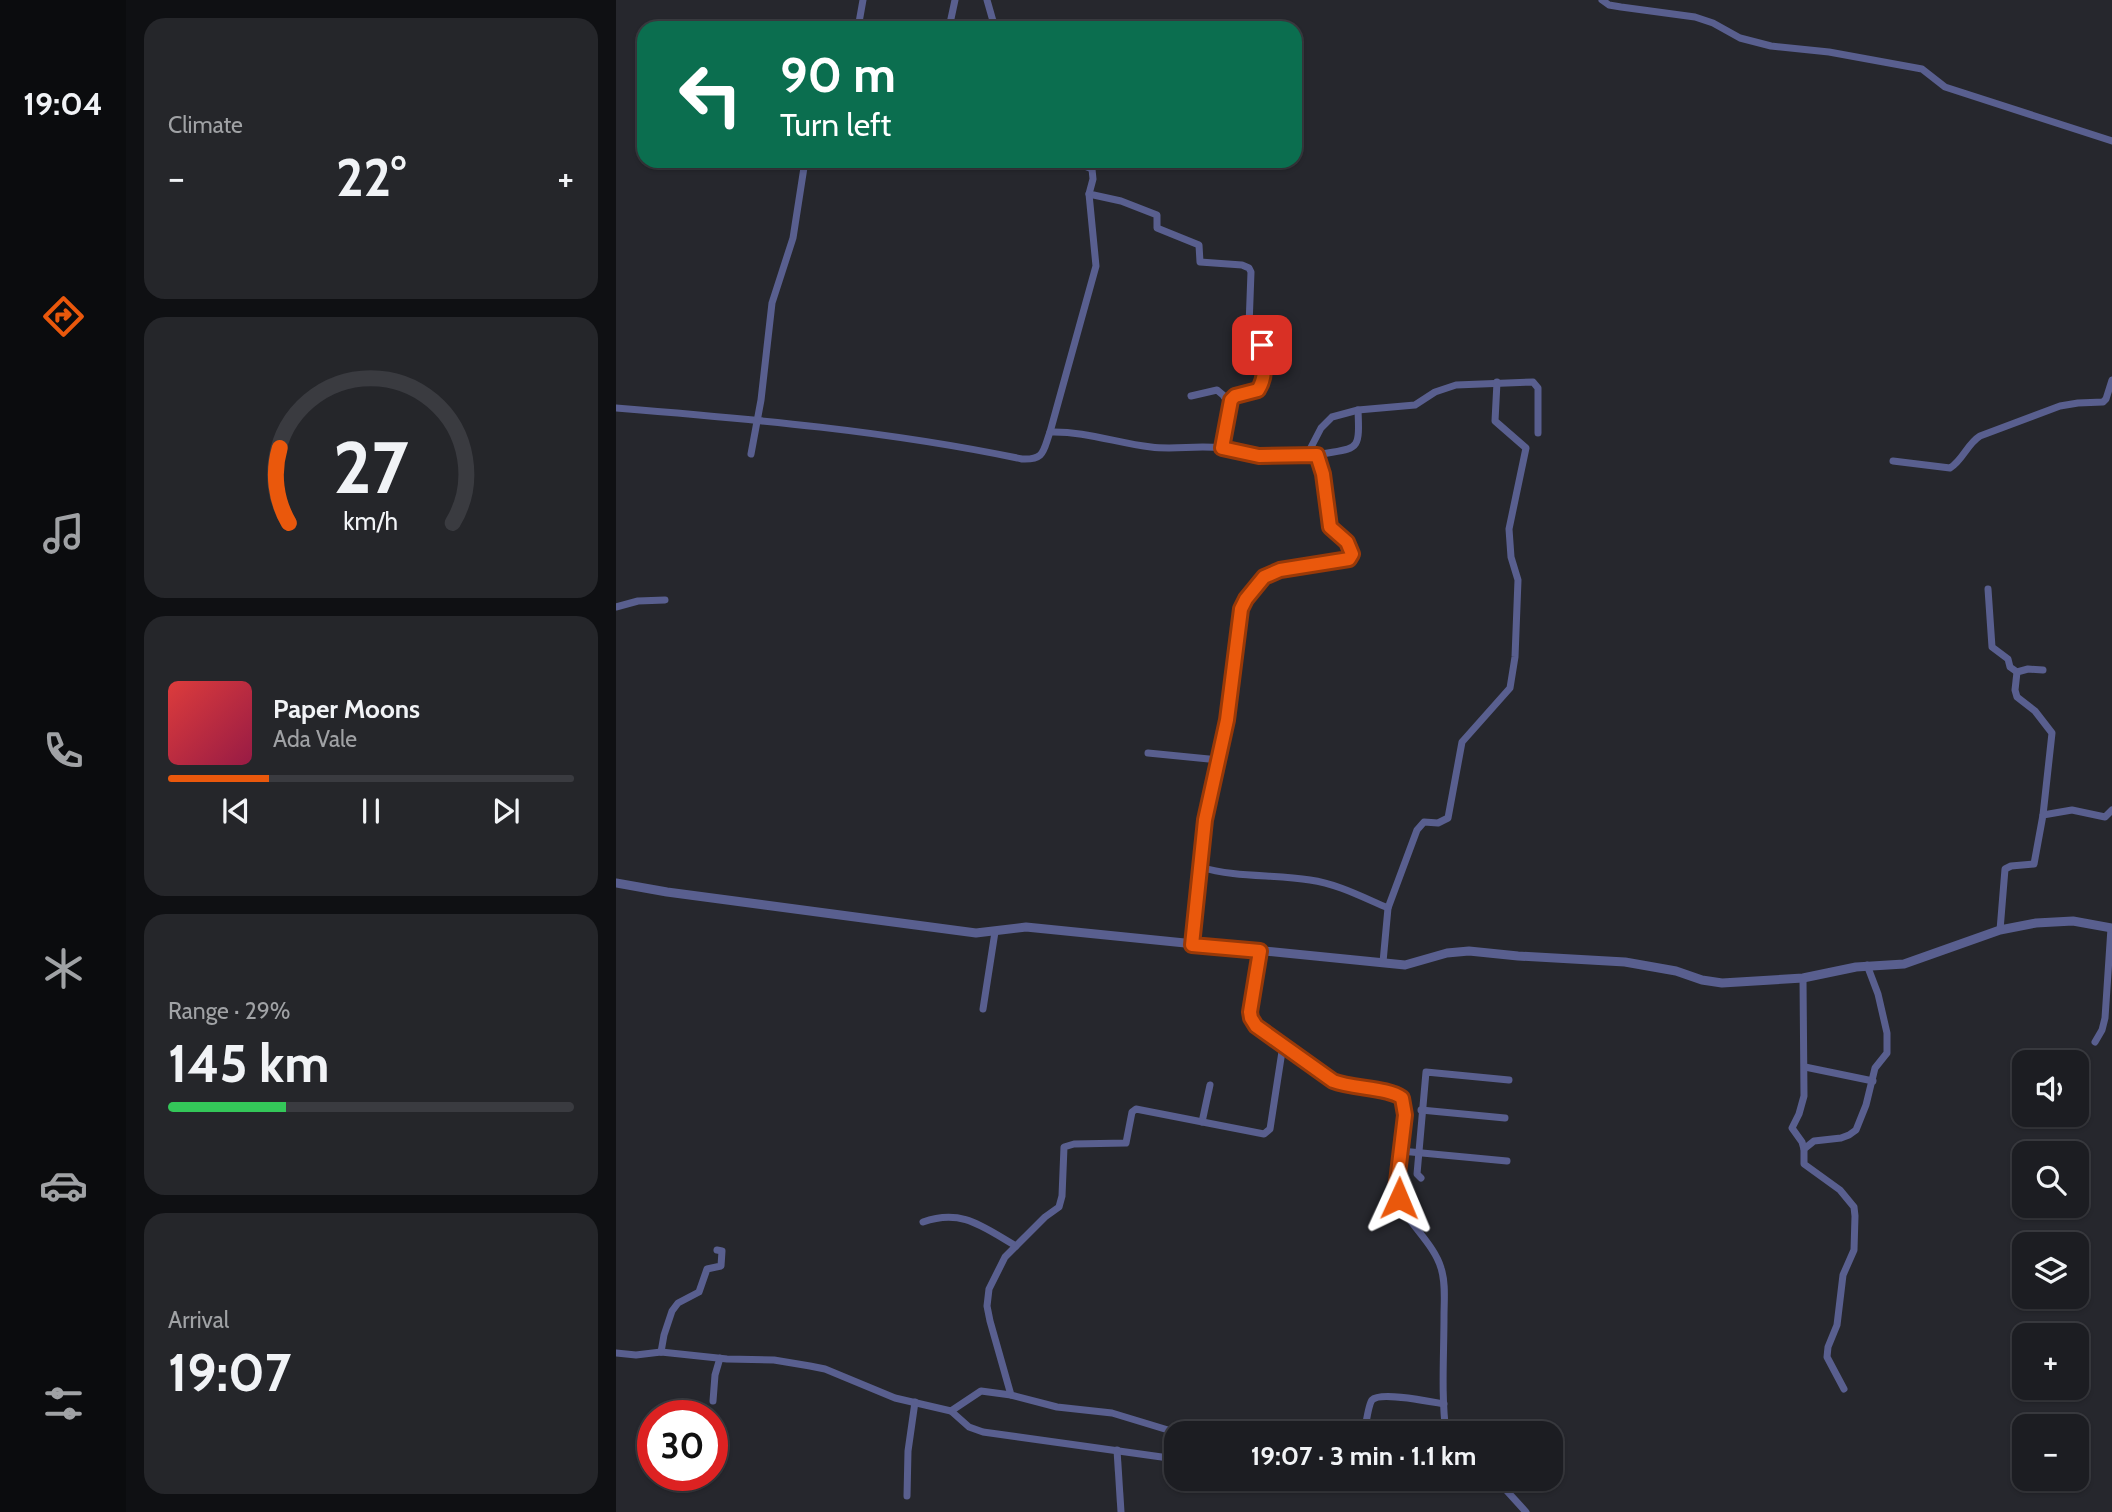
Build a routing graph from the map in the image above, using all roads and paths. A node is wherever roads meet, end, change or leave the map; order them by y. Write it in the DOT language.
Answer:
graph roads {
  1 [pos="863,0"];
  2 [pos="955,0"];
  3 [pos="986,0"];
  4 [pos="1602,0"];
  5 [pos="1620,4"];
  6 [pos="859,21"];
  7 [pos="950,21"];
  8 [pos="993,21"];
  9 [pos="2112,141"];
  10 [pos="804,168"];
  11 [pos="1090,168"];
  12 [pos="1089,194"];
  13 [pos="2112,380"];
  14 [pos="1497,382"];
  15 [pos="1192,396"];
  16 [pos="1229,404"];
  17 [pos="616,408"];
  18 [pos="1358,410"];
  19 [pos="758,421"];
  20 [pos="1050,432"];
  21 [pos="1538,433"];
  22 [pos="1222,448"];
  23 [pos="751,454"];
  24 [pos="1317,455"];
  25 [pos="1307,456"];
  26 [pos="1893,461"];
  27 [pos="1988,589"];
  28 [pos="665,600"];
  29 [pos="616,607"];
  30 [pos="2043,670"];
  31 [pos="2017,672"];
  32 [pos="1148,753"];
  33 [pos="1219,760"];
  34 [pos="2112,810"];
  35 [pos="2043,815"];
  36 [pos="1200,867"];
  37 [pos="616,883"];
  38 [pos="1388,908"];
  39 [pos="2112,928"];
  40 [pos="2000,930"];
  41 [pos="995,933"];
  42 [pos="1192,945"];
  43 [pos="1260,951"];
  44 [pos="1382,962"];
  45 [pos="1867,965"];
  46 [pos="1803,978"];
  47 [pos="984,1009"];
  48 [pos="2095,1042"];
  49 [pos="1283,1045"];
  50 [pos="1805,1066"];
  51 [pos="1509,1080"];
  52 [pos="1873,1081"];
  53 [pos="1210,1085"];
  54 [pos="1422,1110"];
  55 [pos="1505,1118"];
  56 [pos="1202,1122"];
  57 [pos="1804,1149"];
  58 [pos="1401,1151"];
  59 [pos="1417,1153"];
  60 [pos="1507,1161"];
  61 [pos="1420,1178"];
  62 [pos="923,1222"];
  63 [pos="1016,1246"];
  64 [pos="717,1250"];
  65 [pos="661,1352"];
  66 [pos="616,1353"];
  67 [pos="720,1359"];
  68 [pos="1844,1389"];
  69 [pos="1010,1395"];
  70 [pos="712,1400"];
  71 [pos="915,1402"];
  72 [pos="1444,1404"];
  73 [pos="951,1411"];
  74 [pos="1366,1421"];
  75 [pos="1445,1421"];
  76 [pos="1164,1429"];
  77 [pos="1117,1450"];
  78 [pos="1164,1457"];
  79 [pos="1507,1491"];
  80 [pos="907,1496"];
  81 [pos="1121,1512"];
  82 [pos="1526,1512"];
  1 -- 6 [label="street"];
  2 -- 7 [label="street"];
  3 -- 8 [label="street"];
  4 -- 5 [label="street"];
  5 -- 9 [label="street"];
  10 -- 19 [label="street"];
  11 -- 12 [label="street"];
  12 -- 16 [label="street"];
  12 -- 20 [label="street"];
  13 -- 26 [label="street"];
  14 -- 18 [label="street"];
  14 -- 21 [label="street"];
  14 -- 38 [label="street"];
  15 -- 16 [label="street"];
  16 -- 22 [label="street"];
  17 -- 19 [label="street"];
  18 -- 24 [label="street"];
  18 -- 25 [label="street"];
  19 -- 20 [label="street"];
  19 -- 23 [label="street"];
  20 -- 22 [label="street"];
  22 -- 25 [label="street"];
  24 -- 25 [label="street"];
  24 -- 33 [label="street"];
  27 -- 31 [label="street"];
  28 -- 29 [label="street"];
  30 -- 31 [label="street"];
  31 -- 35 [label="street"];
  32 -- 33 [label="street"];
  33 -- 36 [label="street"];
  34 -- 35 [label="street"];
  35 -- 40 [label="street"];
  36 -- 38 [label="street"];
  36 -- 42 [label="street"];
  37 -- 41 [label="street"];
  38 -- 44 [label="street"];
  39 -- 40 [label="street"];
  39 -- 48 [label="street"];
  40 -- 45 [label="street"];
  41 -- 42 [label="street"];
  41 -- 47 [label="street"];
  42 -- 43 [label="street"];
  43 -- 44 [label="street"];
  43 -- 49 [label="street"];
  44 -- 46 [label="street"];
  45 -- 46 [label="street"];
  45 -- 52 [label="street"];
  46 -- 50 [label="street"];
  49 -- 56 [label="street"];
  49 -- 58 [label="street"];
  50 -- 52 [label="street"];
  50 -- 57 [label="street"];
  51 -- 54 [label="street"];
  52 -- 57 [label="street"];
  53 -- 56 [label="street"];
  54 -- 55 [label="street"];
  54 -- 59 [label="street"];
  56 -- 63 [label="street"];
  57 -- 68 [label="street"];
  58 -- 59 [label="street"];
  58 -- 72 [label="street"];
  59 -- 60 [label="street"];
  59 -- 61 [label="street"];
  62 -- 63 [label="street"];
  63 -- 69 [label="street"];
  64 -- 65 [label="street"];
  65 -- 66 [label="street"];
  65 -- 67 [label="street"];
  67 -- 70 [label="street"];
  67 -- 71 [label="street"];
  69 -- 73 [label="street"];
  69 -- 76 [label="street"];
  71 -- 73 [label="street"];
  71 -- 80 [label="street"];
  72 -- 74 [label="street"];
  72 -- 75 [label="street"];
  73 -- 77 [label="street"];
  77 -- 78 [label="street"];
  77 -- 81 [label="street"];
  79 -- 82 [label="street"];
}
